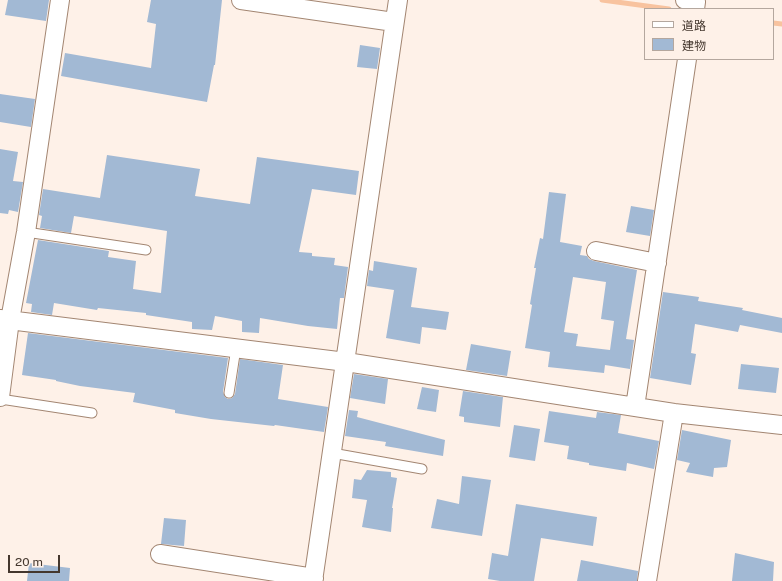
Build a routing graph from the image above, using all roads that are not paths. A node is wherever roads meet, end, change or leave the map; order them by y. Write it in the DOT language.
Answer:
graph roads {
  1 [pos="60,0"];
  2 [pos="241,0"];
  3 [pos="398,0"];
  4 [pos="685,0"];
  5 [pos="695,8"];
  6 [pos="394,22"];
  7 [pos="688,60"];
  8 [pos="26,232"];
  9 [pos="146,250"];
  10 [pos="596,251"];
  11 [pos="657,263"];
  12 [pos="5,319"];
  13 [pos="236,348"];
  14 [pos="346,362"];
  15 [pos="229,393"];
  16 [pos="0,398"];
  17 [pos="635,407"];
  18 [pos="92,413"];
  19 [pos="674,413"];
  20 [pos="782,425"];
  21 [pos="332,453"];
  22 [pos="422,469"];
  23 [pos="160,554"];
  24 [pos="313,579"];
  25 [pos="647,581"];
  1 -- 8 [label="street"];
  2 -- 6 [label="street"];
  3 -- 6 [label="street"];
  4 -- 5 [label="street"];
  6 -- 14 [label="street"];
  7 -- 11 [label="street"];
  8 -- 9 [label="lane"];
  8 -- 12 [label="street"];
  10 -- 11 [label="street"];
  11 -- 17 [label="street"];
  12 -- 13 [label="street"];
  12 -- 16 [label="street"];
  13 -- 14 [label="street"];
  13 -- 15 [label="lane"];
  14 -- 17 [label="street"];
  14 -- 21 [label="street"];
  16 -- 18 [label="lane"];
  17 -- 19 [label="street"];
  19 -- 20 [label="street"];
  19 -- 25 [label="street"];
  21 -- 22 [label="lane"];
  21 -- 24 [label="street"];
  23 -- 24 [label="street"];
}
